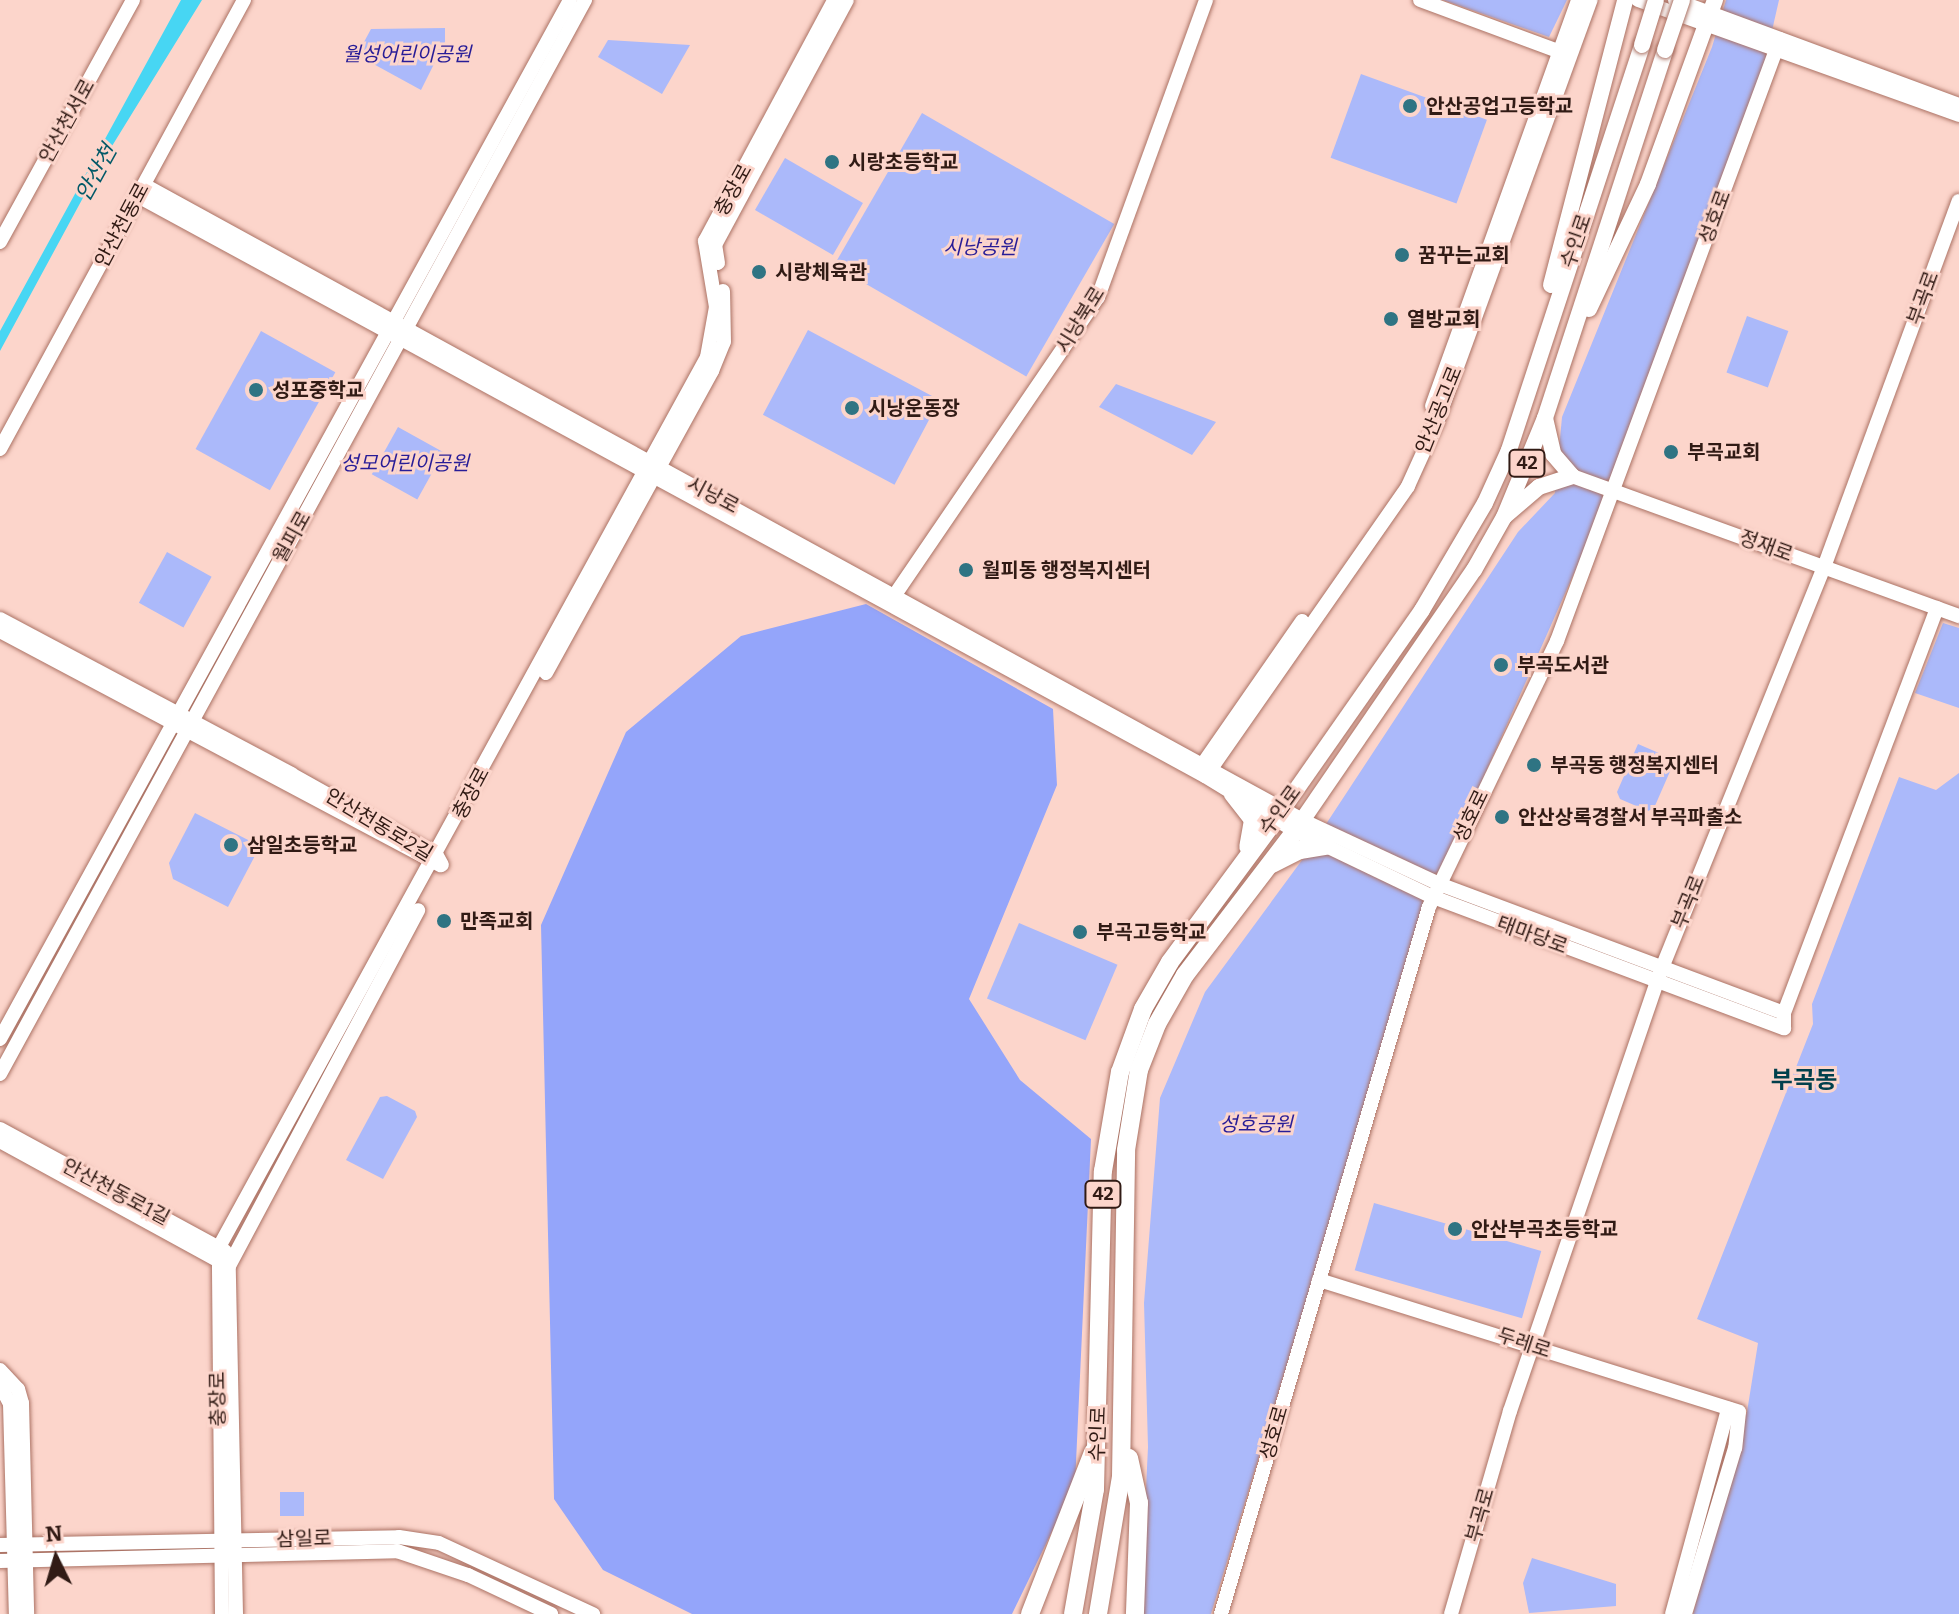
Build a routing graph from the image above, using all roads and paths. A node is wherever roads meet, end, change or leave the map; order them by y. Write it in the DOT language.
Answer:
graph roads {
  1 [pos="133,0"];
  2 [pos="244,0"];
  3 [pos="570,0"];
  4 [pos="585,0"];
  5 [pos="834,0"];
  6 [pos="847,0"];
  7 [pos="1206,0"];
  8 [pos="1420,0"];
  9 [pos="1578,0"];
  10 [pos="1591,0"];
  11 [pos="1625,0"];
  12 [pos="1638,0"];
  13 [pos="1656,0"];
  14 [pos="1675,0"];
  15 [pos="1682,0"];
  16 [pos="1711,13"];
  17 [pos="1778,44"];
  18 [pos="1564,54"];
  19 [pos="1959,105"];
  20 [pos="1959,115"];
  21 [pos="141,191"];
  22 [pos="1959,201"];
  23 [pos="0,242"];
  24 [pos="390,326"];
  25 [pos="404,334"];
  26 [pos="1559,372"];
  27 [pos="1525,394"];
  28 [pos="1545,418"];
  29 [pos="0,449"];
  30 [pos="652,469"];
  31 [pos="1572,476"];
  32 [pos="1615,490"];
  33 [pos="1504,517"];
  34 [pos="1824,567"];
  35 [pos="891,600"];
  36 [pos="1937,608"];
  37 [pos="1959,616"];
  38 [pos="0,619"];
  39 [pos="0,631"];
  40 [pos="183,723"];
  41 [pos="1204,770"];
  42 [pos="1233,794"];
  43 [pos="1278,814"];
  44 [pos="1300,826"];
  45 [pos="1326,846"];
  46 [pos="1243,860"];
  47 [pos="437,862"];
  48 [pos="1263,869"];
  49 [pos="1436,891"];
  50 [pos="1660,974"];
  51 [pos="0,1039"];
  52 [pos="0,1074"];
  53 [pos="0,1129"];
  54 [pos="0,1141"];
  55 [pos="217,1253"];
  56 [pos="231,1260"];
  57 [pos="1319,1280"];
  58 [pos="1532,1345"];
  59 [pos="0,1370"];
  60 [pos="0,1385"];
  61 [pos="1728,1409"];
  62 [pos="1123,1433"];
  63 [pos="1098,1439"];
  64 [pos="13,1545"];
  65 [pos="228,1548"];
  66 [pos="13,1561"];
  67 [pos="16,1614"];
  68 [pos="27,1614"];
  69 [pos="222,1614"];
  70 [pos="236,1614"];
  71 [pos="551,1614"];
  72 [pos="593,1614"];
  73 [pos="1030,1614"];
  74 [pos="1073,1614"];
  75 [pos="1098,1614"];
  76 [pos="1135,1614"];
  77 [pos="1221,1614"];
  78 [pos="1451,1614"];
  79 [pos="1672,1614"];
  80 [pos="1685,1614"];
  1 -- 23 [label="street, 안산천서로"];
  2 -- 21 [label="street, 안산천동로"];
  3 -- 24 [label="street, 월피로"];
  4 -- 25 [label="street, 월피로"];
  5 -- 30 [label="street, 충장로"];
  6 -- 30 [label="street, 충장로"];
  7 -- 35 [label="street, 시낭북로"];
  8 -- 18 [label="street"];
  9 -- 18 [label="street, 안산공고로"];
  10 -- 18 [label="street, 안산공고로"];
  11 -- 27 [label="main road"];
  12 -- 16 [label="street"];
  13 -- 27 [label="main road, 수인로 / 42, bridge"];
  14 -- 16 [label="street"];
  15 -- 26 [label="main road, 수인로 / 42, bridge"];
  16 -- 17 [label="street"];
  16 -- 26 [label="main road"];
  17 -- 19 [label="street"];
  17 -- 20 [label="street"];
  17 -- 32 [label="street, 성호로"];
  18 -- 41 [label="street, 안산공고로"];
  21 -- 24 [label="street, 시낭로"];
  21 -- 29 [label="street, 안산천동로"];
  22 -- 34 [label="street, 부곡로"];
  24 -- 25 [label="street, 시낭로"];
  24 -- 40 [label="street, 월피로"];
  25 -- 30 [label="street, 시낭로"];
  25 -- 40 [label="street, 월피로"];
  26 -- 28 [label="main road, 수인로 / 42"];
  27 -- 43 [label="main road, 수인로 / 42"];
  28 -- 31 [label="main road"];
  28 -- 33 [label="main road, 수인로 / 42"];
  30 -- 35 [label="street, 시낭로"];
  30 -- 47 [label="street, 충장로"];
  31 -- 32 [label="street, 정재로"];
  31 -- 33 [label="main road"];
  32 -- 34 [label="street, 정재로"];
  32 -- 49 [label="street, 성호로"];
  33 -- 44 [label="main road, 수인로 / 42"];
  34 -- 36 [label="street, 정재로"];
  34 -- 50 [label="street, 부곡로"];
  35 -- 41 [label="street, 시낭로"];
  36 -- 37 [label="street, 정재로"];
  36 -- 50 [label="street, 태마당로"];
  38 -- 40 [label="street, 안산천동로2길"];
  39 -- 40 [label="street, 안산천동로2길"];
  40 -- 47 [label="street, 안산천동로2길"];
  40 -- 51 [label="street, 월피로"];
  40 -- 52 [label="street, 월피로"];
  41 -- 42 [label="street, 시낭로"];
  41 -- 43 [label="street, 시낭로"];
  42 -- 43 [label="street, 시낭로"];
  42 -- 46 [label="highway"];
  43 -- 44 [label="street, 태마당로"];
  43 -- 46 [label="highway, 수인로 / 42"];
  44 -- 45 [label="street, 태마당로"];
  44 -- 48 [label="highway, 수인로 / 42"];
  44 -- 49 [label="street, 태마당로"];
  45 -- 48 [label="highway"];
  45 -- 49 [label="street, 태마당로"];
  46 -- 63 [label="highway, 수인로 / 42"];
  47 -- 55 [label="street, 충장로"];
  47 -- 56 [label="street, 충장로"];
  48 -- 62 [label="highway, 수인로 / 42"];
  49 -- 50 [label="street, 태마당로"];
  49 -- 57 [label="street, 성호로"];
  50 -- 58 [label="street, 부곡로"];
  53 -- 55 [label="street, 안산천동로1길"];
  54 -- 55 [label="street, 안산천동로1길"];
  55 -- 56 [label="street, 안산천동로1길"];
  55 -- 65 [label="street, 충장로"];
  56 -- 65 [label="street, 충장로"];
  57 -- 58 [label="street, 두레로"];
  57 -- 77 [label="street, 성호로"];
  58 -- 61 [label="street, 두레로"];
  58 -- 78 [label="street, 부곡로"];
  59 -- 64 [label="street"];
  60 -- 64 [label="street"];
  61 -- 79 [label="street"];
  61 -- 80 [label="street"];
  62 -- 75 [label="highway, 수인로 / 42"];
  62 -- 76 [label="highway"];
  63 -- 73 [label="highway"];
  63 -- 74 [label="highway, 수인로 / 42"];
  64 -- 65 [label="street, 삼일로"];
  64 -- 66 [label="street"];
  65 -- 66 [label="street, 삼일로"];
  65 -- 69 [label="street, 충장로"];
  65 -- 70 [label="street, 충장로"];
  65 -- 71 [label="street, 삼일로"];
  65 -- 72 [label="street, 삼일로"];
  66 -- 67 [label="street"];
  66 -- 68 [label="street"];
}
